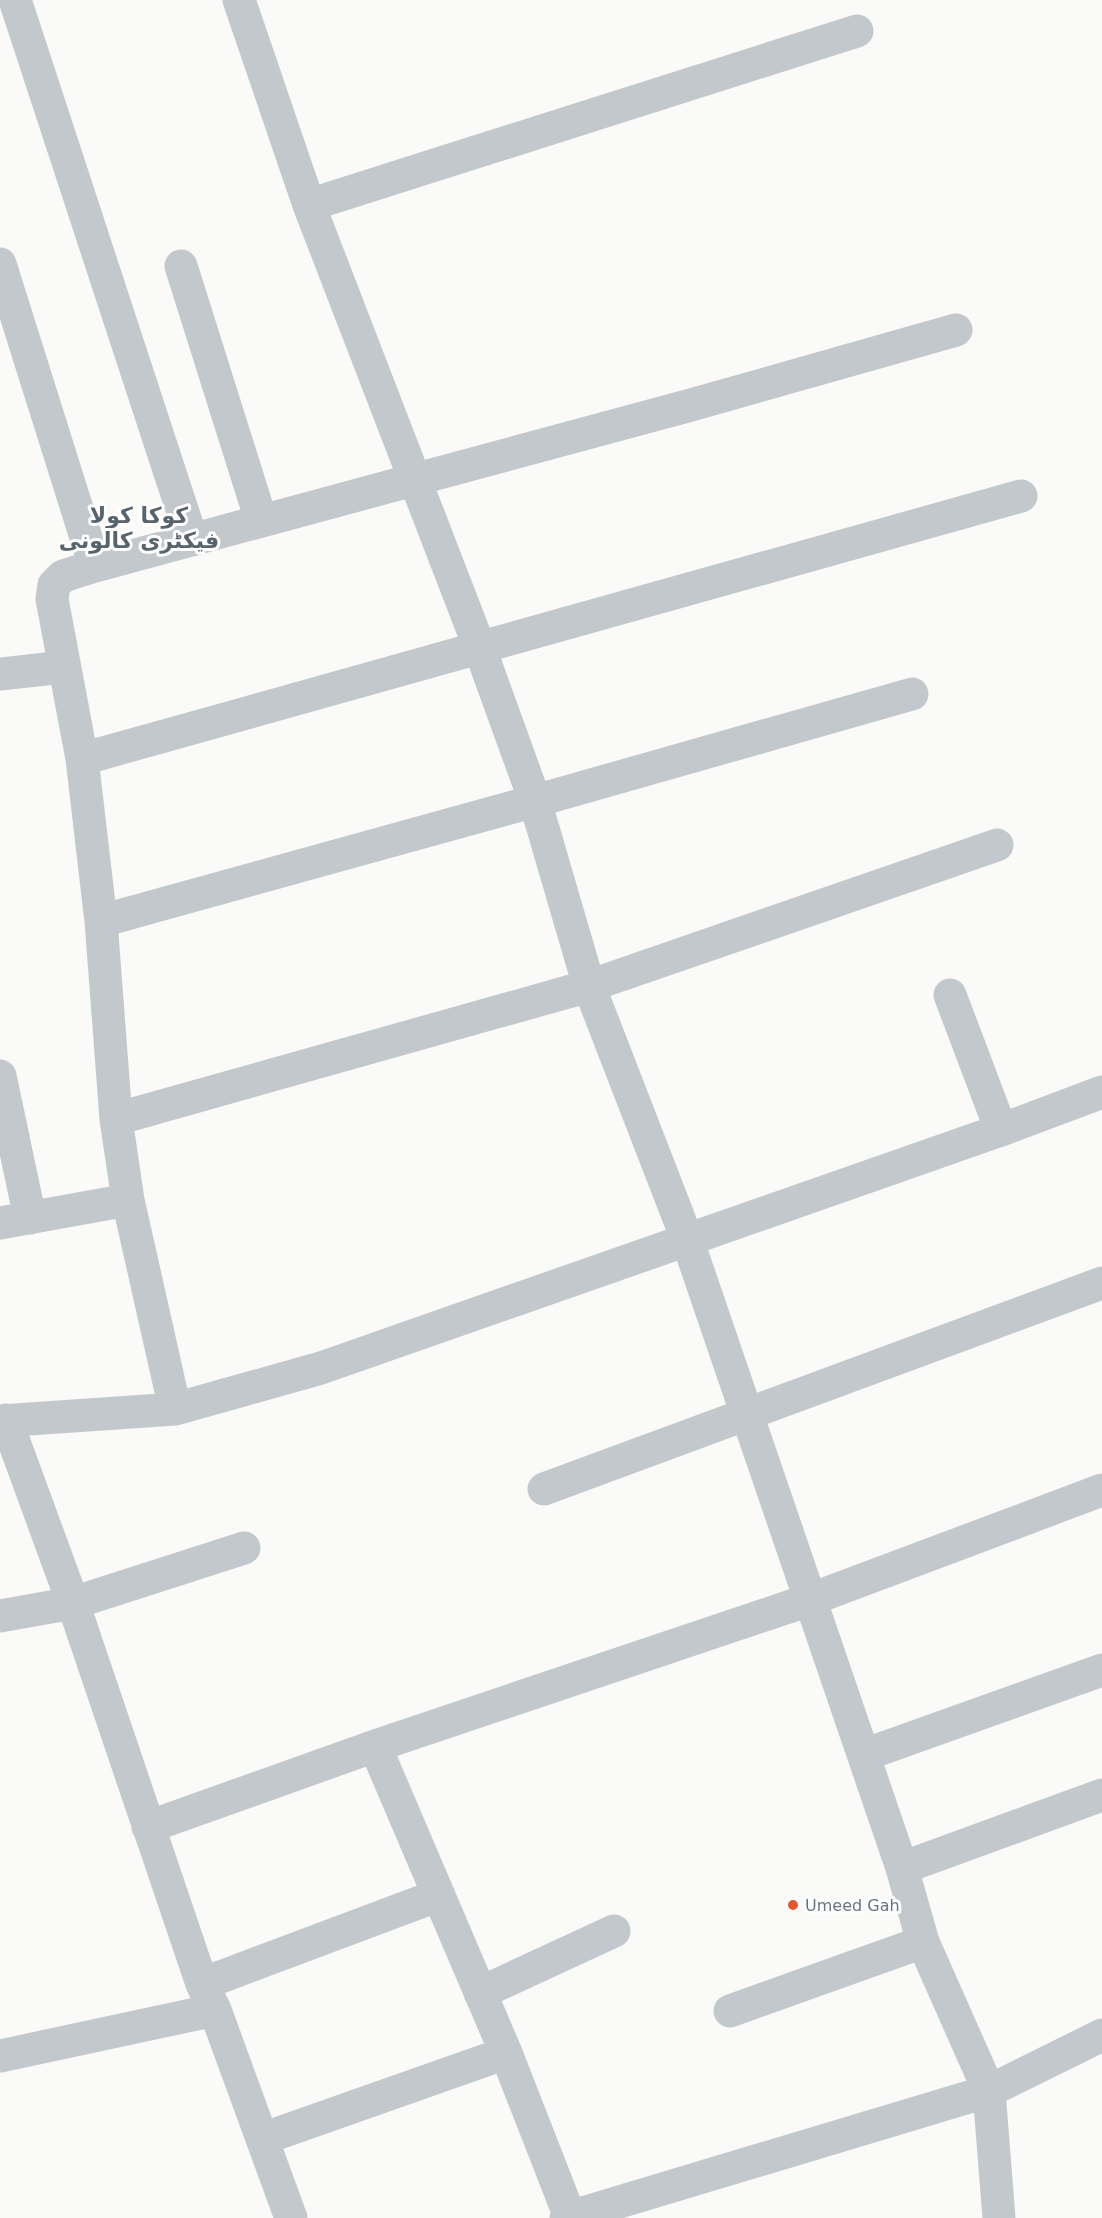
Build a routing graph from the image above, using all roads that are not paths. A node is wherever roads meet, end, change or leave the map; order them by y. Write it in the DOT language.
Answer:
graph roads {
  1 [pos="15,0"];
  2 [pos="238,0"];
  3 [pos="857,31"];
  4 [pos="309,205"];
  5 [pos="0,264"];
  6 [pos="181,266"];
  7 [pos="956,330"];
  8 [pos="415,478"];
  9 [pos="1021,496"];
  10 [pos="261,520"];
  11 [pos="192,540"];
  12 [pos="95,566"];
  13 [pos="479,646"];
  14 [pos="64,667"];
  15 [pos="0,674"];
  16 [pos="912,694"];
  17 [pos="82,759"];
  18 [pos="535,801"];
  19 [pos="997,844"];
  20 [pos="101,921"];
  21 [pos="589,986"];
  22 [pos="950,996"];
  23 [pos="0,1076"];
  24 [pos="1102,1092"];
  25 [pos="116,1119"];
  26 [pos="1001,1130"];
  27 [pos="128,1200"];
  28 [pos="15,1221"];
  29 [pos="687,1239"];
  30 [pos="1102,1283"];
  31 [pos="174,1409"];
  32 [pos="746,1413"];
  33 [pos="3,1420"];
  34 [pos="544,1489"];
  35 [pos="1102,1490"];
  36 [pos="244,1548"];
  37 [pos="809,1600"];
  38 [pos="73,1603"];
  39 [pos="0,1616"];
  40 [pos="1102,1670"];
  41 [pos="375,1746"];
  42 [pos="864,1755"];
  43 [pos="1102,1795"];
  44 [pos="148,1827"];
  45 [pos="902,1868"];
  46 [pos="439,1895"];
  47 [pos="614,1932"];
  48 [pos="923,1942"];
  49 [pos="480,1993"];
  50 [pos="209,1997"];
  51 [pos="730,2011"];
  52 [pos="1102,2035"];
  53 [pos="506,2053"];
  54 [pos="0,2056"];
  55 [pos="989,2091"];
  56 [pos="262,2139"];
  57 [pos="291,2218"];
  58 [pos="568,2218"];
  59 [pos="999,2218"];
  1 -- 11 [label="street"];
  2 -- 4 [label="street"];
  3 -- 4 [label="street"];
  4 -- 8 [label="street"];
  5 -- 12 [label="street"];
  6 -- 10 [label="street"];
  7 -- 8 [label="street"];
  8 -- 10 [label="street"];
  8 -- 13 [label="street"];
  9 -- 13 [label="street"];
  10 -- 11 [label="street"];
  11 -- 12 [label="street"];
  12 -- 14 [label="street"];
  13 -- 17 [label="street"];
  13 -- 18 [label="street"];
  14 -- 15 [label="street"];
  14 -- 17 [label="street"];
  16 -- 18 [label="street"];
  17 -- 20 [label="street"];
  18 -- 20 [label="street"];
  18 -- 21 [label="street"];
  19 -- 21 [label="street"];
  20 -- 25 [label="street"];
  21 -- 25 [label="street"];
  21 -- 29 [label="street"];
  22 -- 26 [label="street"];
  23 -- 28 [label="street"];
  24 -- 26 [label="street"];
  25 -- 27 [label="street"];
  26 -- 29 [label="street"];
  27 -- 28 [label="street"];
  27 -- 31 [label="street"];
  29 -- 31 [label="street"];
  29 -- 32 [label="street"];
  30 -- 32 [label="street"];
  31 -- 33 [label="street"];
  32 -- 34 [label="street"];
  32 -- 37 [label="street"];
  33 -- 38 [label="street"];
  35 -- 37 [label="street"];
  36 -- 38 [label="street"];
  37 -- 41 [label="street"];
  37 -- 42 [label="street"];
  38 -- 39 [label="street"];
  38 -- 44 [label="street"];
  40 -- 42 [label="street"];
  41 -- 44 [label="street"];
  41 -- 46 [label="street"];
  42 -- 45 [label="street"];
  43 -- 45 [label="street"];
  44 -- 50 [label="street"];
  45 -- 48 [label="street"];
  46 -- 49 [label="street"];
  46 -- 50 [label="street"];
  47 -- 49 [label="street"];
  48 -- 51 [label="street"];
  48 -- 55 [label="street"];
  49 -- 53 [label="street"];
  50 -- 54 [label="street"];
  50 -- 56 [label="street"];
  52 -- 55 [label="street"];
  53 -- 56 [label="street"];
  53 -- 58 [label="street"];
  55 -- 58 [label="street"];
  55 -- 59 [label="street"];
  56 -- 57 [label="street"];
}
